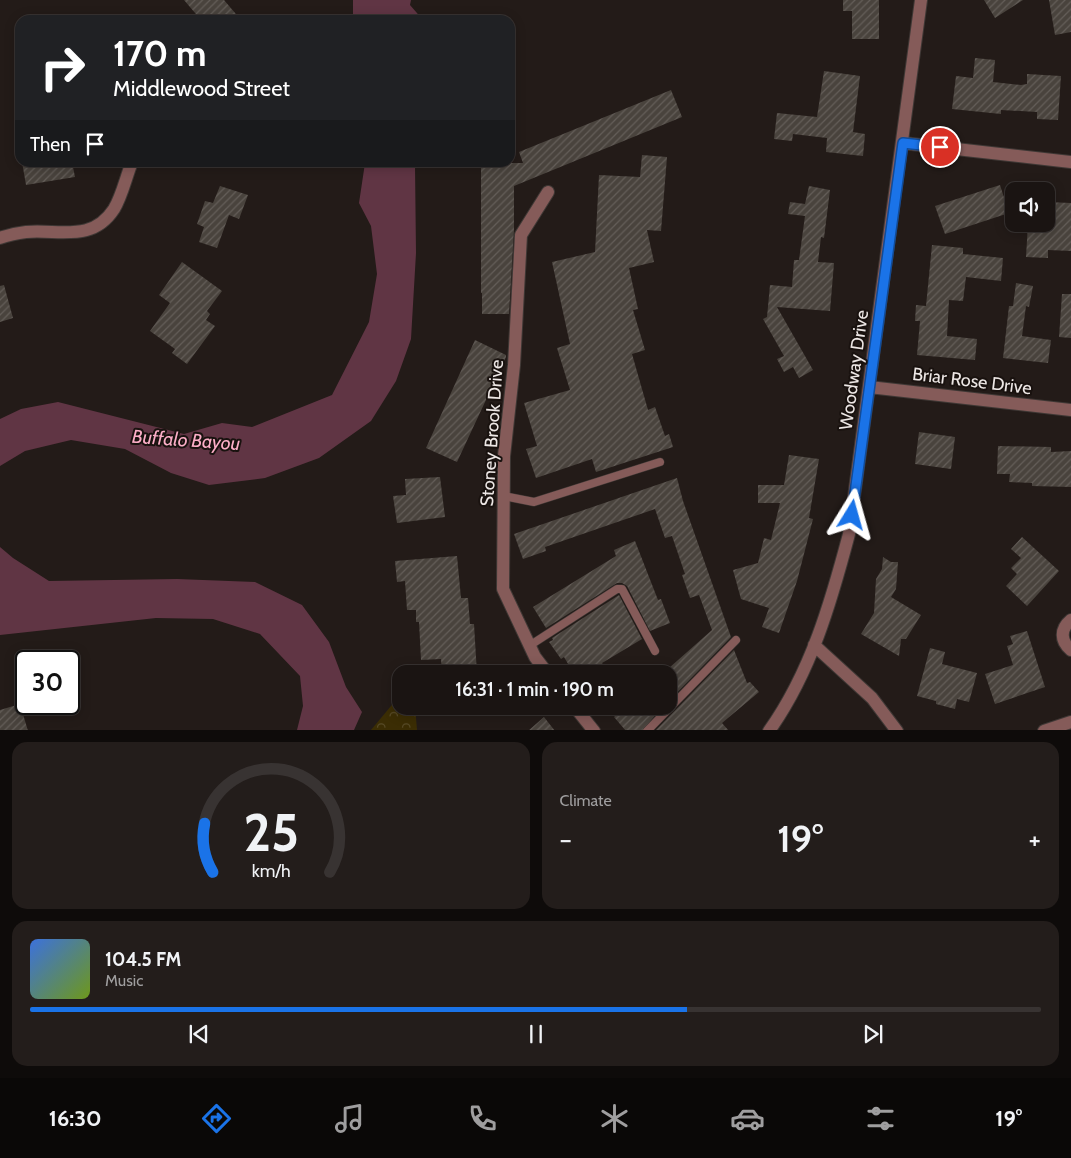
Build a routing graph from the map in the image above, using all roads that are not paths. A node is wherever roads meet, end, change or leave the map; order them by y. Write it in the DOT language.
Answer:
graph roads {
  1 [pos="922,2"];
  2 [pos="903,143"];
  3 [pos="1071,162"];
  4 [pos="130,167"];
  5 [pos="548,192"];
  6 [pos="0,238"];
  7 [pos="869,387"];
  8 [pos="1071,410"];
  9 [pos="660,462"];
  10 [pos="504,496"];
  11 [pos="1071,620"];
  12 [pos="736,640"];
  13 [pos="814,644"];
  14 [pos="529,646"];
  15 [pos="1071,650"];
  16 [pos="656,652"];
  17 [pos="541,665"];
  18 [pos="582,715"];
  19 [pos="1071,722"];
  20 [pos="594,730"];
  21 [pos="647,730"];
  22 [pos="769,730"];
  23 [pos="898,730"];
  24 [pos="1044,730"];
  1 -- 2 [label="street, Woodway Drive"];
  2 -- 3 [label="street"];
  2 -- 7 [label="street, Woodway Drive"];
  4 -- 6 [label="street"];
  5 -- 10 [label="street, Stoney Brook Drive"];
  7 -- 8 [label="street, Briar Rose Drive"];
  7 -- 13 [label="street, Woodway Drive"];
  9 -- 10 [label="lane"];
  10 -- 14 [label="street, Stoney Brook Drive"];
  11 -- 15 [label="street"];
  12 -- 21 [label="lane"];
  13 -- 22 [label="street, Woodway Drive"];
  13 -- 23 [label="street"];
  14 -- 16 [label="lane"];
  14 -- 17 [label="street, Stoney Brook Drive"];
  18 -- 20 [label="street"];
  19 -- 24 [label="street"];
}
